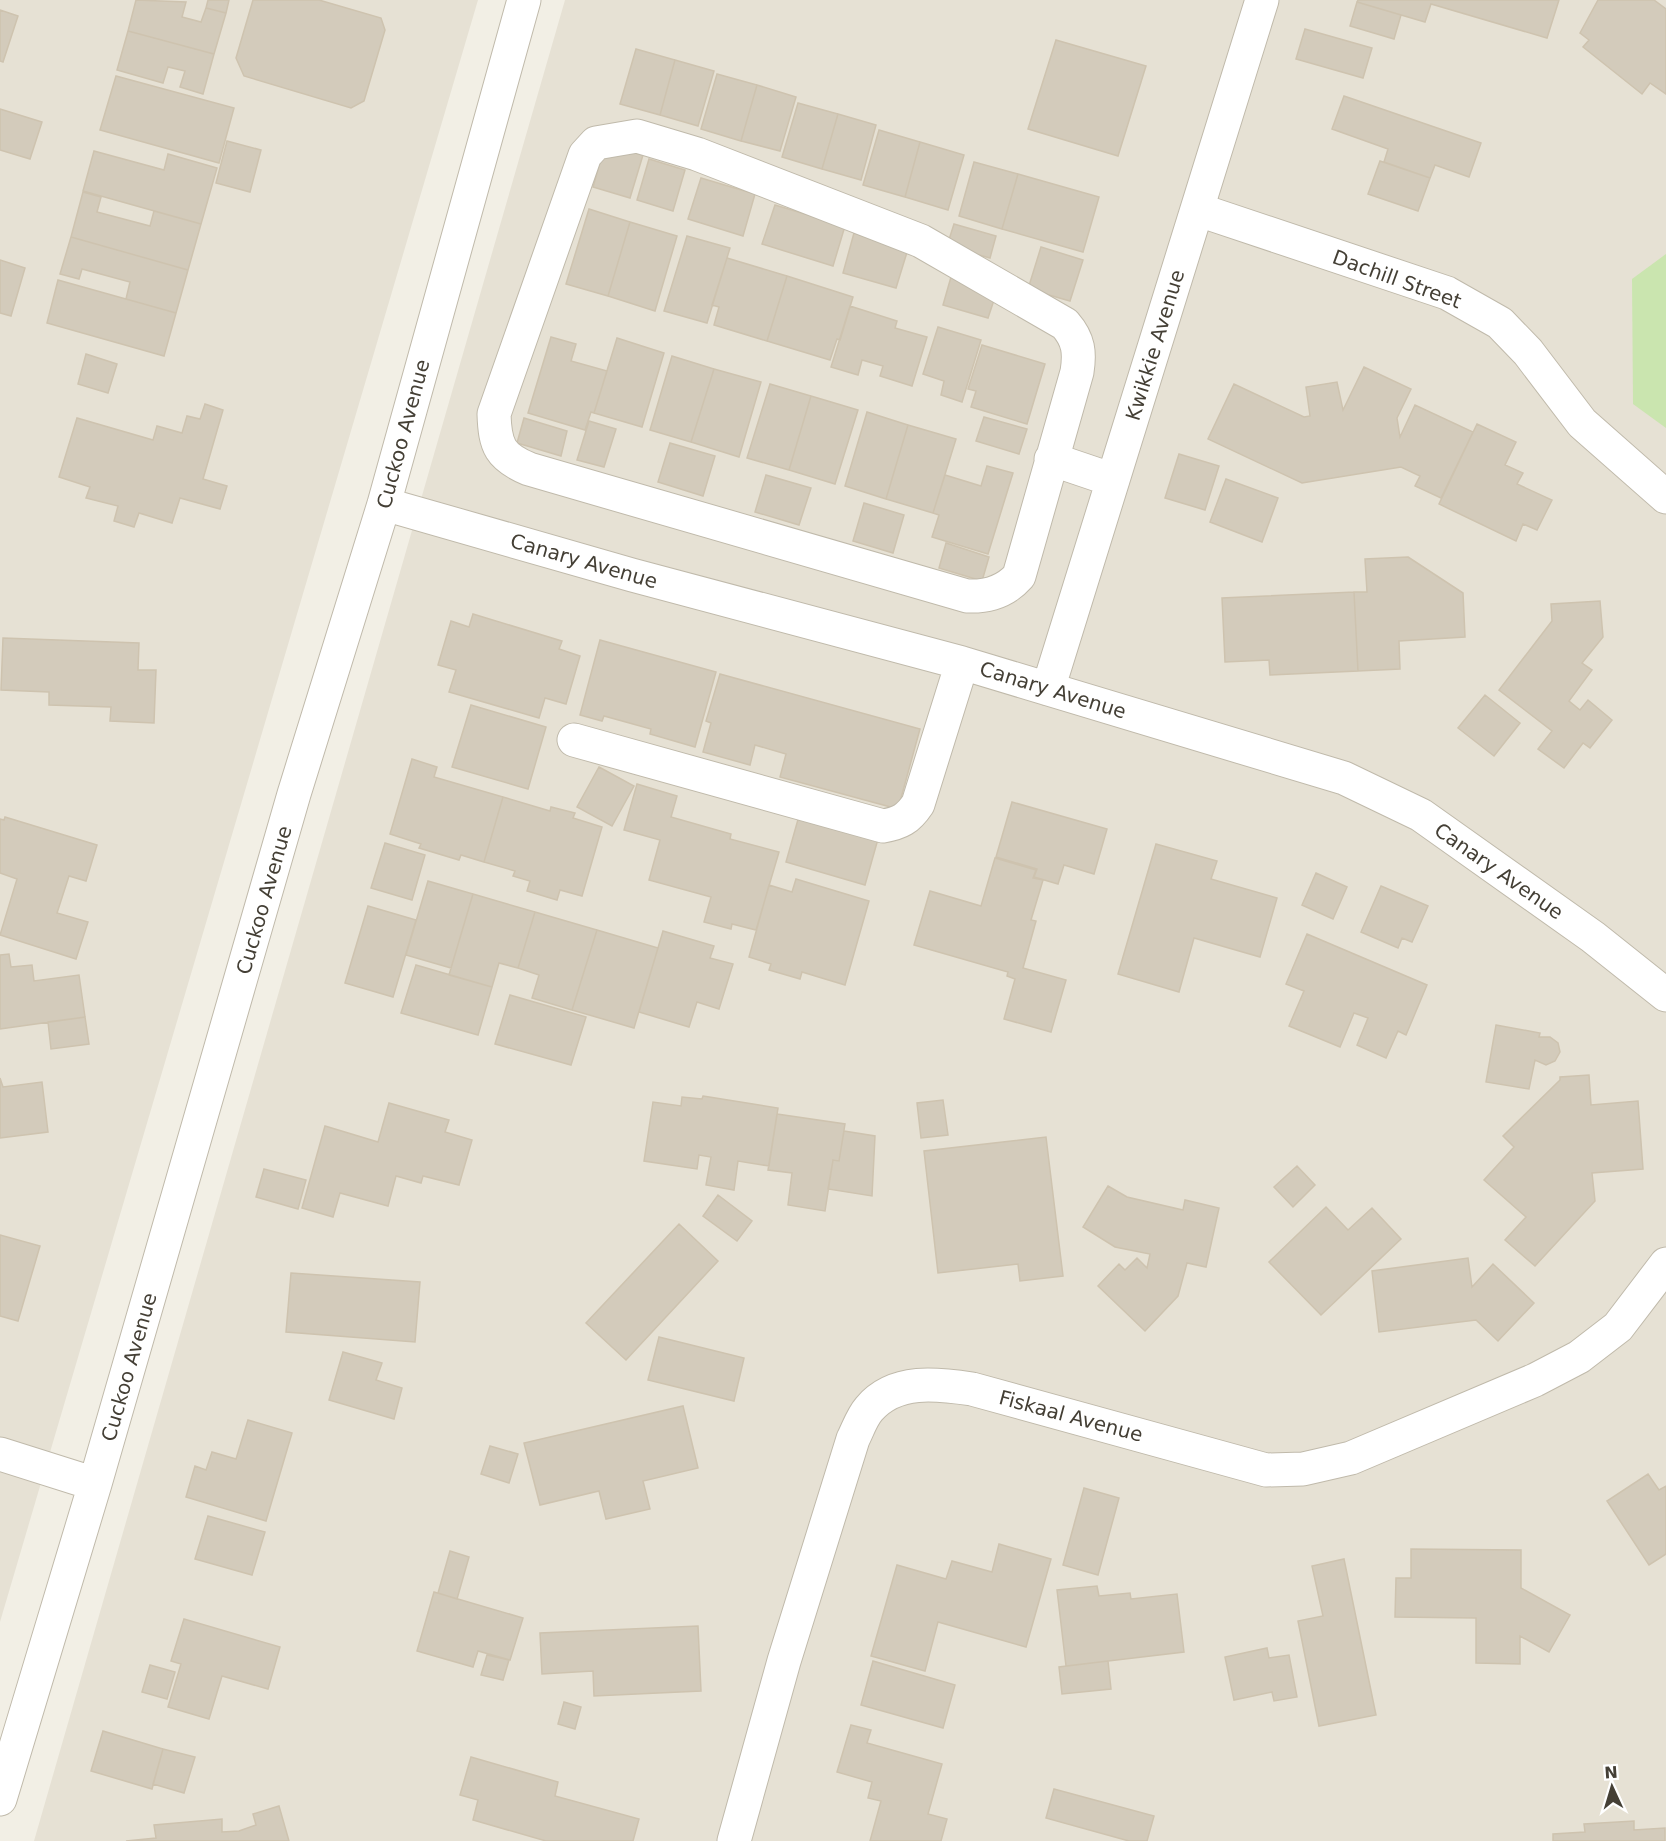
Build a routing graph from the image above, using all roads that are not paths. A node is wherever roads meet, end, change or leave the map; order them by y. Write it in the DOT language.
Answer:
graph roads {
  1 [pos="524,0"];
  2 [pos="1262,0"];
  3 [pos="1198,210"];
  4 [pos="1051,459"];
  5 [pos="1113,480"];
  6 [pos="1666,497"];
  7 [pos="384,504"];
  8 [pos="962,663"];
  9 [pos="1048,689"];
  10 [pos="574,740"];
  11 [pos="1666,995"];
  12 [pos="1666,1264"];
  13 [pos="0,1454"];
  14 [pos="95,1484"];
  15 [pos="0,1799"];
  16 [pos="734,1841"];
  1 -- 7 [label="street, Cuckoo Avenue"];
  2 -- 3 [label="street, Kwikkie Avenue"];
  3 -- 5 [label="street, Kwikkie Avenue"];
  3 -- 6 [label="street, Dachill Street"];
  4 -- 4 [label="street"];
  4 -- 5 [label="street"];
  5 -- 9 [label="street, Kwikkie Avenue"];
  7 -- 8 [label="street, Canary Avenue"];
  7 -- 14 [label="street, Cuckoo Avenue"];
  8 -- 9 [label="street, Canary Avenue"];
  8 -- 10 [label="street"];
  9 -- 11 [label="street, Canary Avenue"];
  12 -- 16 [label="street, Fiskaal Avenue"];
  13 -- 14 [label="street"];
  14 -- 15 [label="street, Cuckoo Avenue"];
}
